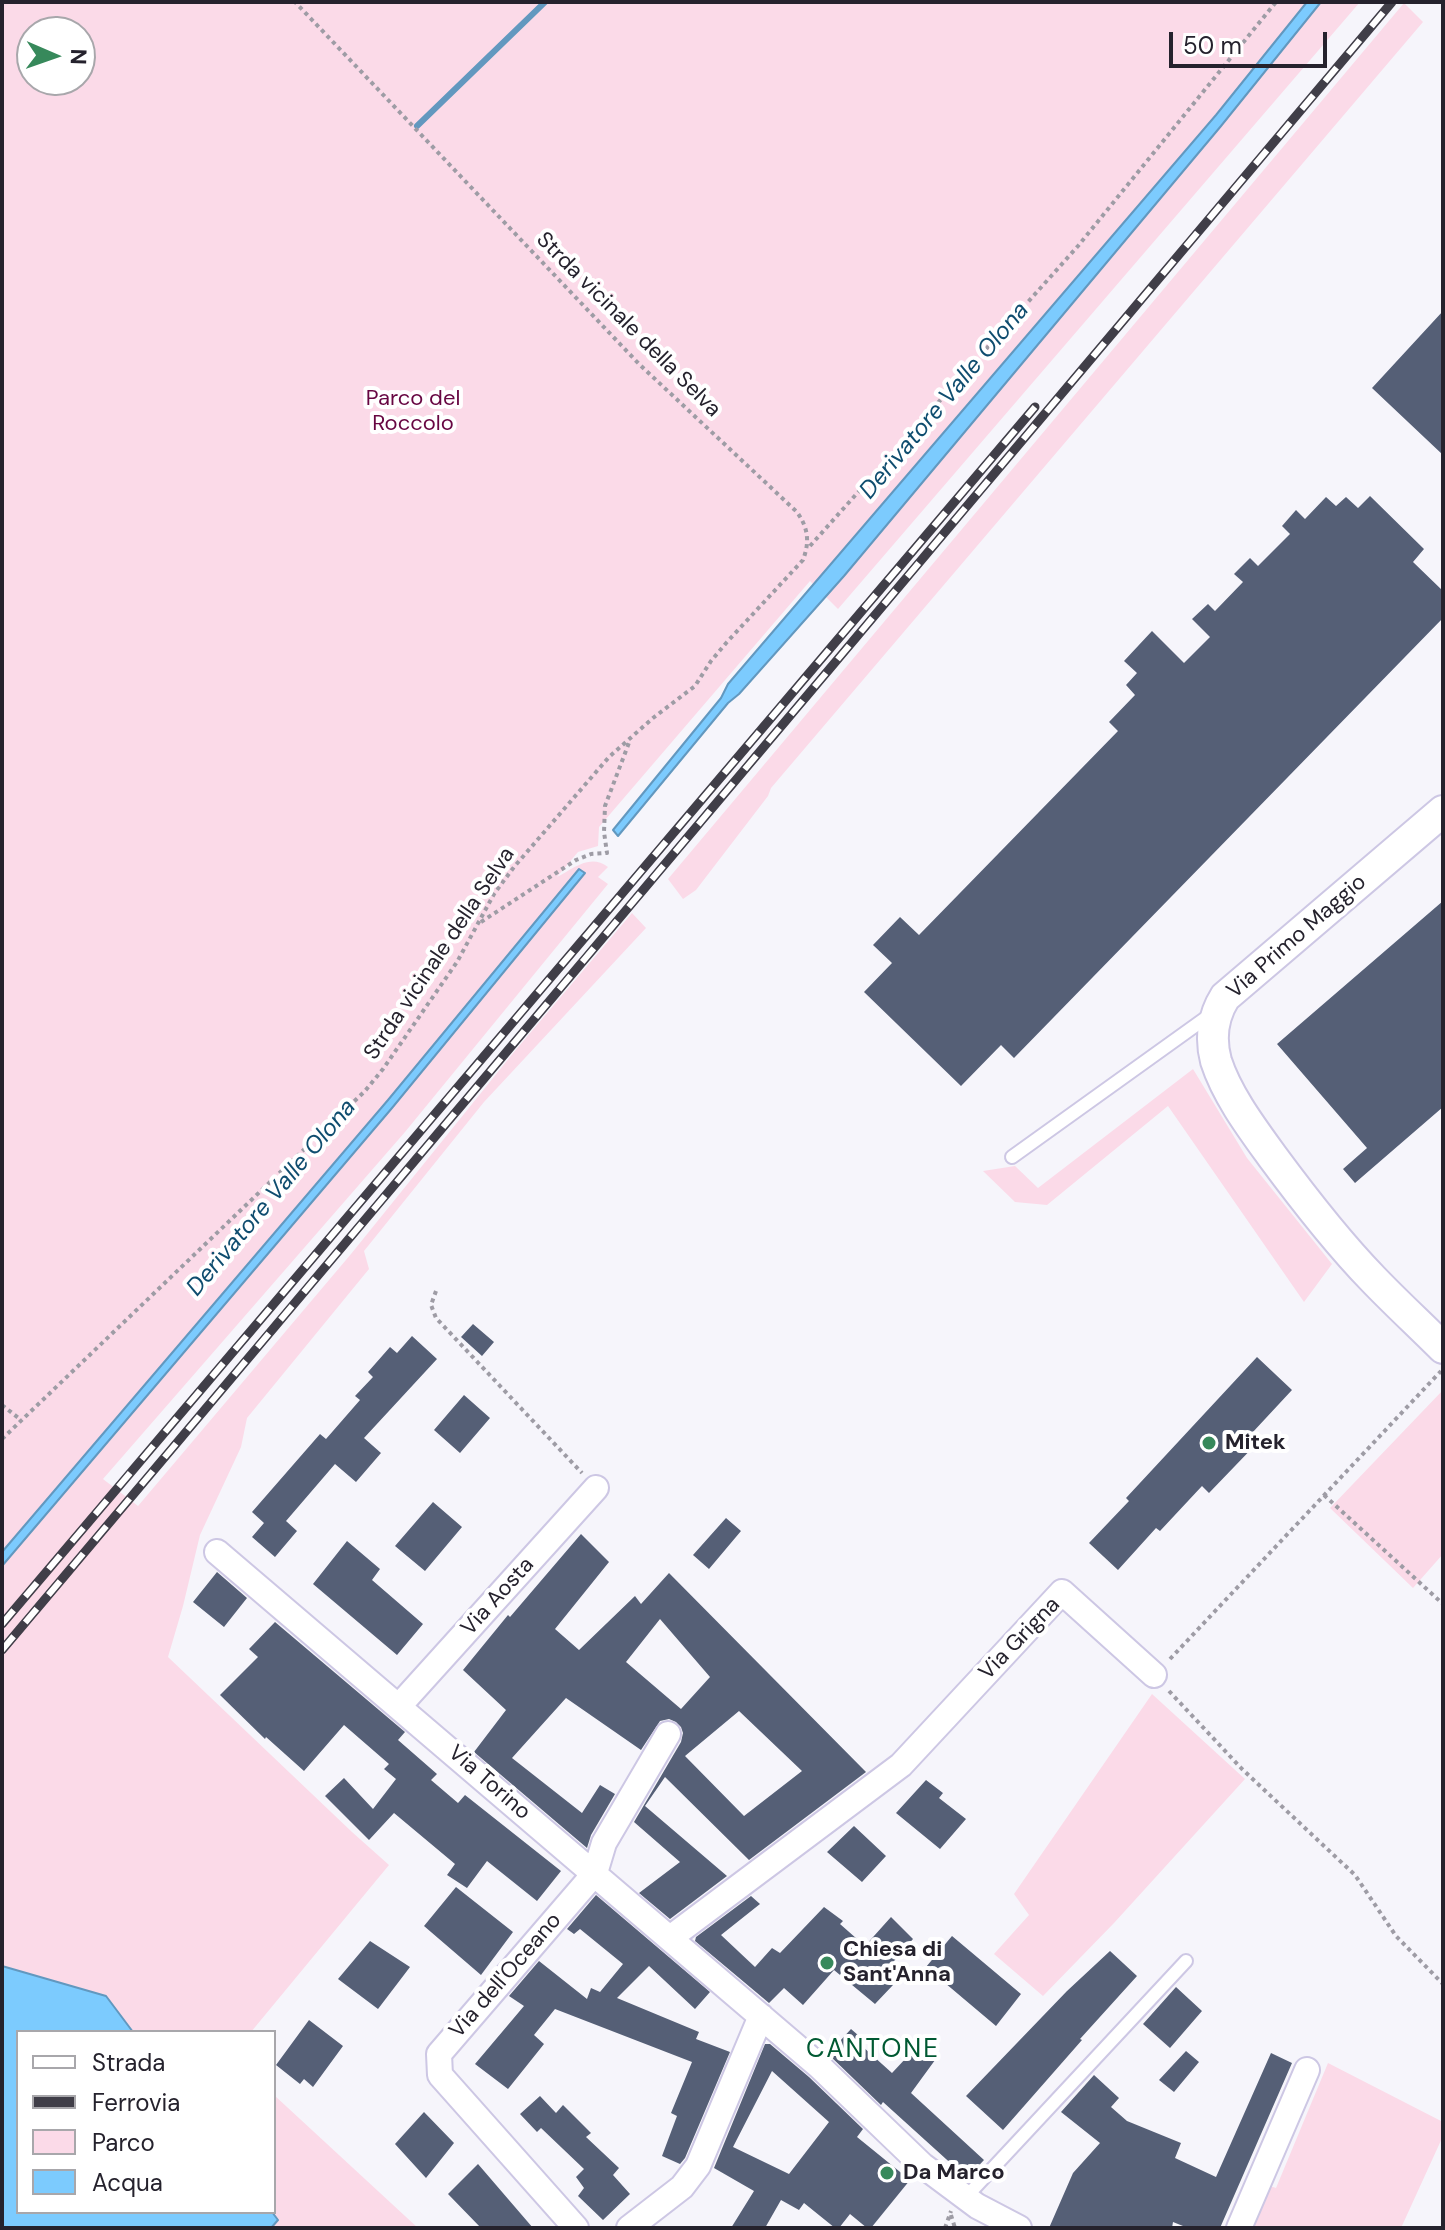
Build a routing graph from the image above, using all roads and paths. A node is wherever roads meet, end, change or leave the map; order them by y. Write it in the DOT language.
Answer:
graph roads {
  1 [pos="295,2"];
  2 [pos="1276,2"];
  3 [pos="808,548"];
  4 [pos="631,737"];
  5 [pos="1443,811"];
  6 [pos="479,923"];
  7 [pos="1216,1011"];
  8 [pos="1012,1157"];
  9 [pos="436,1291"];
  10 [pos="1443,1348"];
  11 [pos="1443,1370"];
  12 [pos="2,1405"];
  13 [pos="21,1420"];
  14 [pos="2,1439"];
  15 [pos="596,1488"];
  16 [pos="1324,1495"];
  17 [pos="217,1552"];
  18 [pos="1443,1604"];
  19 [pos="1154,1675"];
  20 [pos="399,1706"];
  21 [pos="668,1734"];
  22 [pos="595,1873"];
  23 [pos="670,1938"];
  24 [pos="1186,1961"];
  25 [pos="1443,1984"];
  26 [pos="761,2016"];
  27 [pos="1307,2070"];
  28 [pos="958,2205"];
  29 [pos="576,2228"];
  30 [pos="629,2228"];
  31 [pos="955,2228"];
  32 [pos="1019,2228"];
  33 [pos="1239,2228"];
  1 -- 3 [label="path, Strda vicinale della Selva"];
  2 -- 3 [label="path"];
  3 -- 4 [label="path, Strda vicinale della Selva"];
  4 -- 6 [label="path, Strda vicinale della Selva"];
  4 -- 6 [label="path"];
  5 -- 7 [label="street, Via Primo Maggio"];
  6 -- 13 [label="path, Strda vicinale della Selva"];
  7 -- 8 [label="lane"];
  7 -- 10 [label="street, Via Primo Maggio"];
  9 -- 15 [label="path"];
  11 -- 16 [label="path"];
  12 -- 13 [label="path"];
  13 -- 14 [label="path, Strda vicinale della Selva"];
  15 -- 20 [label="street, Via Aosta"];
  16 -- 18 [label="path"];
  16 -- 19 [label="path"];
  17 -- 20 [label="street, Via Torino"];
  19 -- 23 [label="street, Via Grigna"];
  19 -- 25 [label="path"];
  20 -- 22 [label="street, Via Torino"];
  21 -- 22 [label="street"];
  22 -- 23 [label="street, Via Torino"];
  22 -- 29 [label="street, Via dell'Oceano"];
  23 -- 26 [label="street, Via Torino"];
  24 -- 28 [label="lane"];
  26 -- 28 [label="street, Via Torino"];
  26 -- 30 [label="street"];
  27 -- 33 [label="street"];
  28 -- 31 [label="path"];
  28 -- 32 [label="street, Via Torino"];
}
